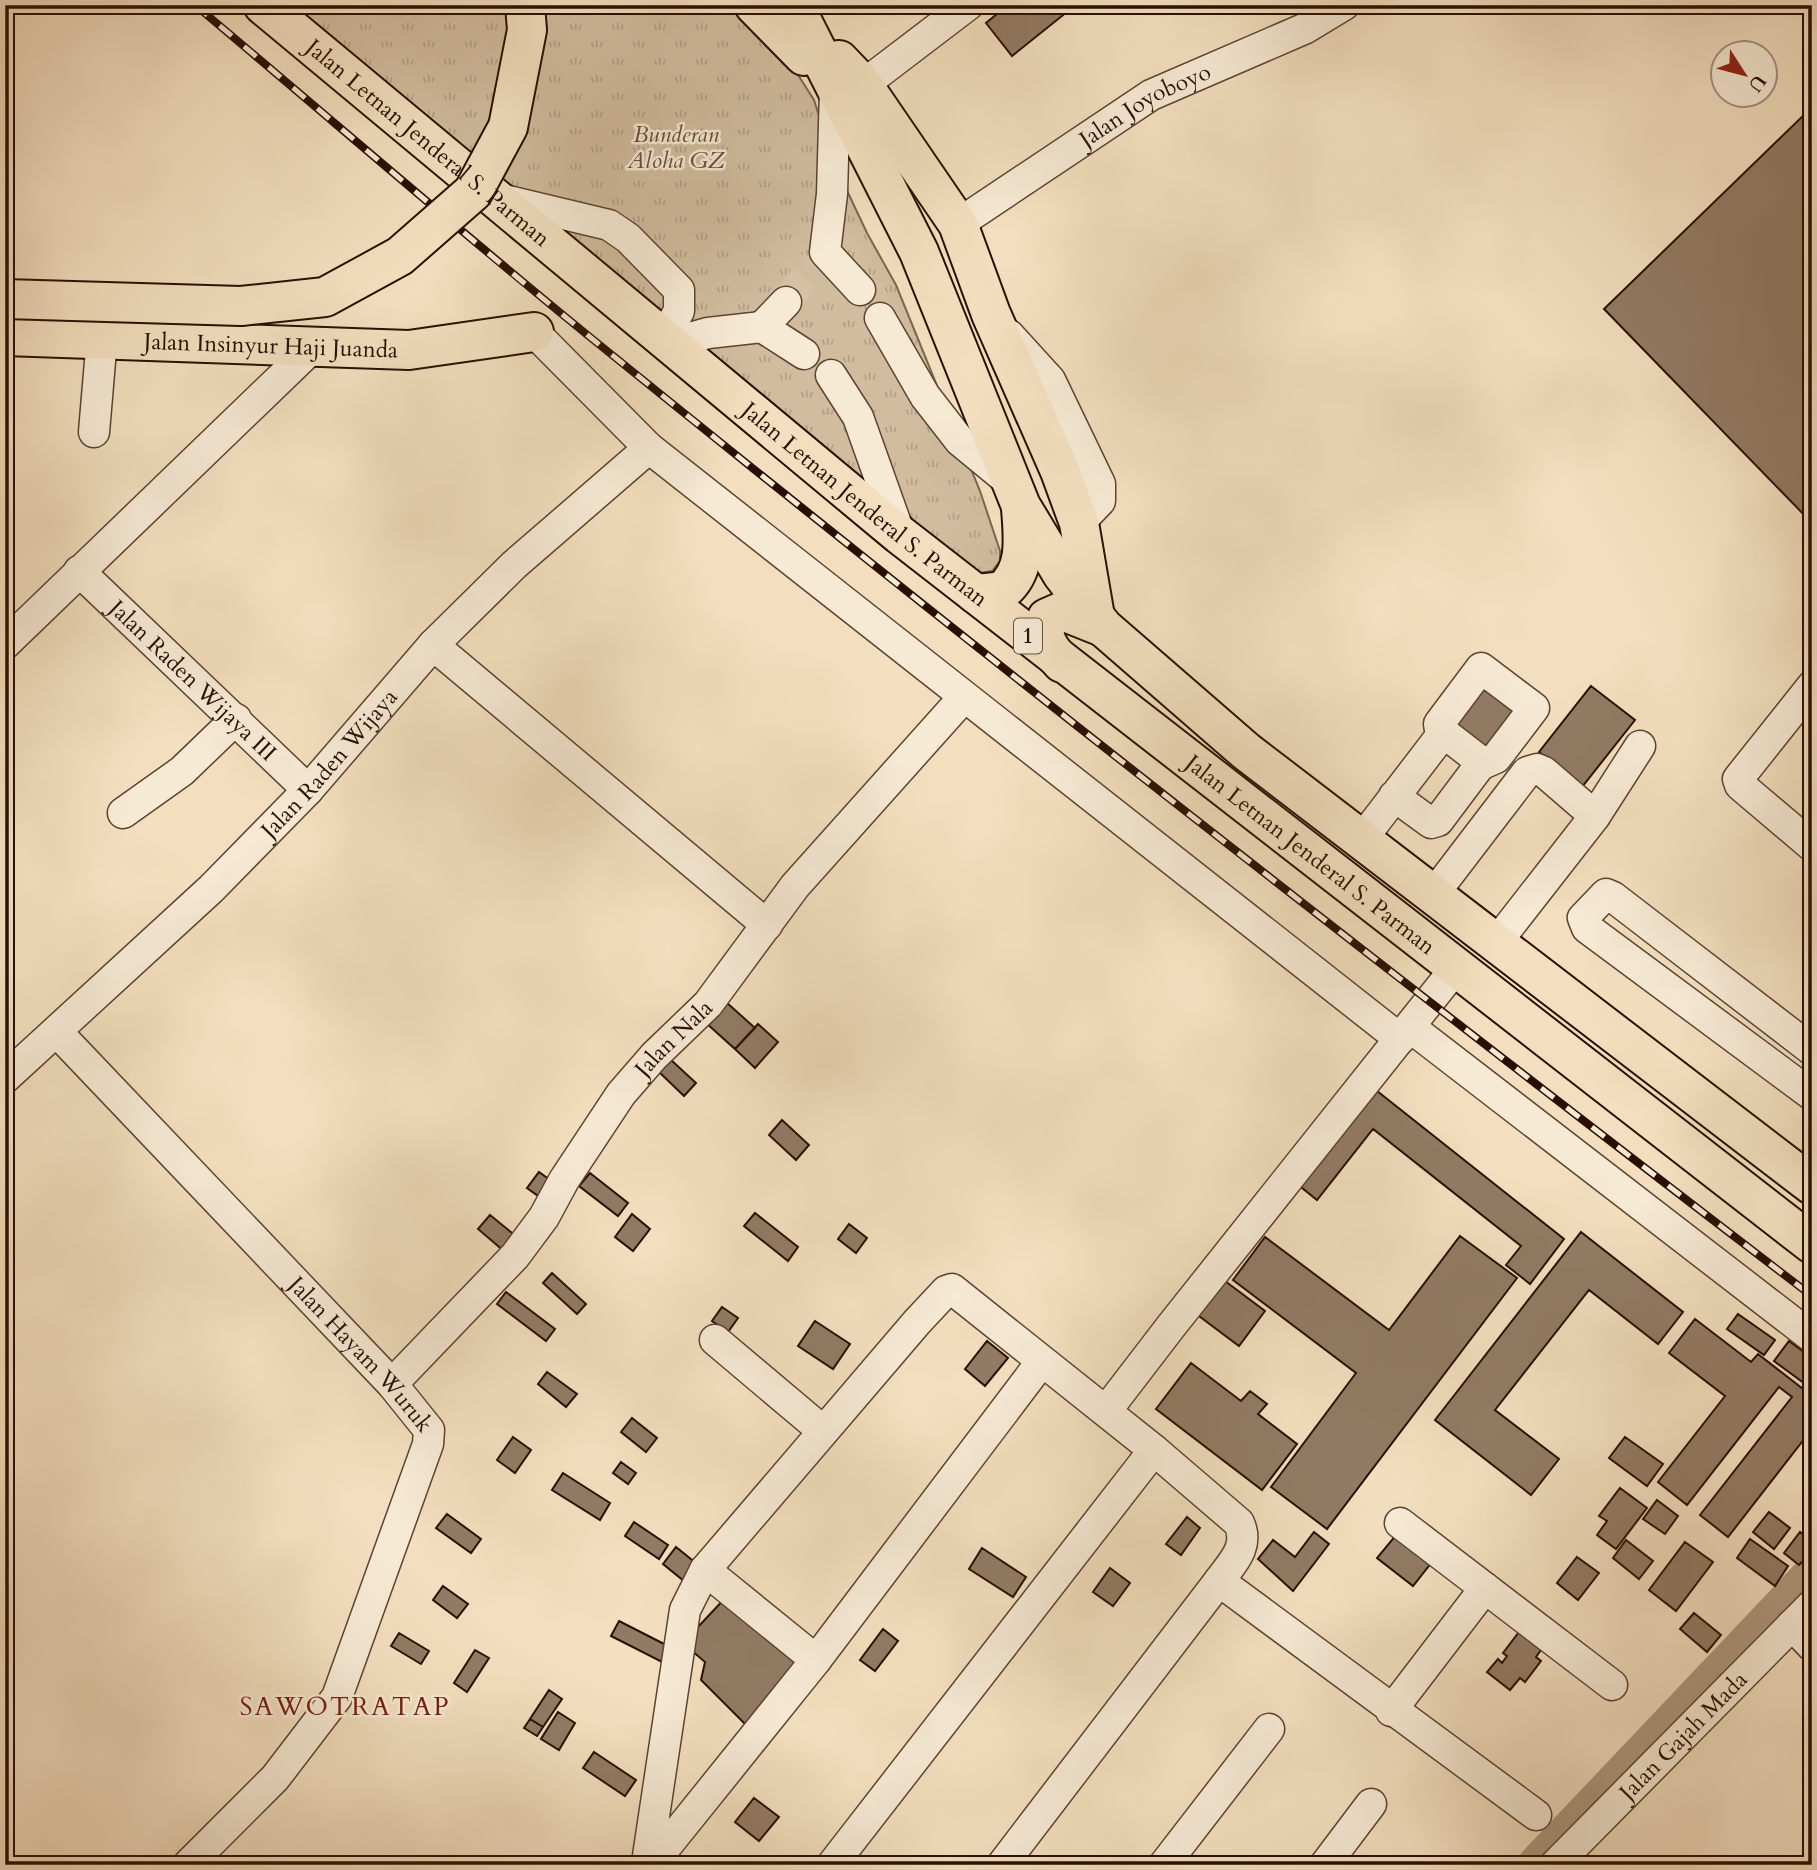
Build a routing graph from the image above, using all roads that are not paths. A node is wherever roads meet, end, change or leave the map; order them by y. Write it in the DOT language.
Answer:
graph roads {
  1 [pos="263,5"];
  2 [pos="525,5"];
  3 [pos="754,5"];
  4 [pos="1344,5"];
  5 [pos="961,8"];
  6 [pos="795,11"];
  7 [pos="849,87"];
  8 [pos="490,197"];
  9 [pos="958,224"];
  10 [pos="860,290"];
  11 [pos="5,299"];
  12 [pos="786,302"];
  13 [pos="880,318"];
  14 [pos="762,327"];
  15 [pos="534,332"];
  16 [pos="5,336"];
  17 [pos="102,338"];
  18 [pos="666,342"];
  19 [pos="314,346"];
  20 [pos="804,354"];
  21 [pos="831,375"];
  22 [pos="94,432"];
  23 [pos="649,448"];
  24 [pos="1017,495"];
  25 [pos="900,535"];
  26 [pos="79,571"];
  27 [pos="976,594"];
  28 [pos="1099,622"];
  29 [pos="5,645"];
  30 [pos="433,645"];
  31 [pos="1063,664"];
  32 [pos="1812,686"];
  33 [pos="964,698"];
  34 [pos="236,719"];
  35 [pos="1441,736"];
  36 [pos="1640,746"];
  37 [pos="1480,765"];
  38 [pos="308,790"];
  39 [pos="1394,796"];
  40 [pos="122,813"];
  41 [pos="1595,816"];
  42 [pos="1362,839"];
  43 [pos="1812,846"];
  44 [pos="1433,895"];
  45 [pos="767,925"];
  46 [pos="1496,943"];
  47 [pos="1455,969"];
  48 [pos="57,1032"];
  49 [pos="1405,1033"];
  50 [pos="1811,1048"];
  51 [pos="1787,1077"];
  52 [pos="5,1078"];
  53 [pos="1812,1096"];
  54 [pos="1812,1185"];
  55 [pos="1812,1244"];
  56 [pos="1812,1337"];
  57 [pos="715,1340"];
  58 [pos="1042,1361"];
  59 [pos="392,1384"];
  60 [pos="1106,1411"];
  61 [pos="823,1431"];
  62 [pos="1154,1450"];
  63 [pos="1400,1523"];
  64 [pos="705,1570"];
  65 [pos="1219,1581"];
  66 [pos="1485,1588"];
  67 [pos="1805,1625"];
  68 [pos="816,1660"];
  69 [pos="1612,1685"];
  70 [pos="1391,1711"];
  71 [pos="1269,1729"];
  72 [pos="1371,1804"];
  73 [pos="1536,1815"];
  74 [pos="188,1865"];
  75 [pos="832,1865"];
  76 [pos="1002,1865"];
  77 [pos="1164,1865"];
  78 [pos="1325,1865"];
  79 [pos="1555,1865"];
  1 -- 8 [label="highway, Jalan Letnan Jenderal S. Parman / 1"];
  2 -- 11 [label="highway, bridge"];
  3 -- 7 [label="highway"];
  4 -- 9 [label="street, Jalan Joyoboyo"];
  5 -- 7 [label="street"];
  6 -- 7 [label="highway, Jalan Letnan Jenderal S. Parman"];
  7 -- 9 [label="highway"];
  7 -- 10 [label="street"];
  7 -- 24 [label="highway, Jalan Letnan Jenderal S. Parman"];
  8 -- 18 [label="highway, Jalan Letnan Jenderal S. Parman / 1"];
  8 -- 18 [label="street"];
  9 -- 28 [label="highway"];
  12 -- 14 [label="street"];
  13 -- 24 [label="street"];
  14 -- 18 [label="street"];
  14 -- 20 [label="street"];
  15 -- 19 [label="highway, Jalan Insinyur Haji Juanda"];
  15 -- 23 [label="street"];
  16 -- 17 [label="highway, Jalan Insinyur Haji Juanda"];
  17 -- 19 [label="highway, Jalan Insinyur Haji Juanda"];
  17 -- 22 [label="street"];
  18 -- 25 [label="highway, Jalan Letnan Jenderal S. Parman / 1"];
  19 -- 26 [label="street"];
  21 -- 25 [label="street"];
  23 -- 30 [label="street, Jalan Raden Wijaya"];
  23 -- 33 [label="street"];
  24 -- 27 [label="highway"];
  24 -- 28 [label="highway, Jalan Letnan Jenderal S. Parman"];
  25 -- 27 [label="highway, Jalan Letnan Jenderal S. Parman / 1"];
  26 -- 29 [label="street"];
  26 -- 34 [label="street, Jalan Raden Wijaya III"];
  27 -- 31 [label="highway, Jalan Letnan Jenderal S. Parman / 1"];
  28 -- 31 [label="highway"];
  28 -- 42 [label="highway, Jalan Letnan Jenderal S. Parman"];
  30 -- 38 [label="street, Jalan Raden Wijaya"];
  30 -- 45 [label="street"];
  31 -- 47 [label="highway, Jalan Letnan Jenderal S. Parman / 1"];
  32 -- 43 [label="street"];
  33 -- 45 [label="street, Jalan Nala"];
  33 -- 49 [label="street"];
  34 -- 38 [label="street, Jalan Raden Wijaya III"];
  34 -- 40 [label="street"];
  35 -- 37 [label="street"];
  35 -- 37 [label="street"];
  35 -- 39 [label="street"];
  36 -- 41 [label="street"];
  37 -- 39 [label="street"];
  38 -- 48 [label="street, Jalan Raden Wijaya"];
  39 -- 42 [label="street"];
  41 -- 44 [label="street"];
  41 -- 46 [label="street"];
  42 -- 44 [label="highway, Jalan Letnan Jenderal S. Parman"];
  44 -- 46 [label="highway, Jalan Letnan Jenderal S. Parman"];
  45 -- 59 [label="street, Jalan Nala"];
  46 -- 54 [label="highway, Jalan Letnan Jenderal S. Parman"];
  47 -- 49 [label="street"];
  47 -- 55 [label="highway, Jalan Letnan Jenderal S. Parman / 1"];
  48 -- 52 [label="street, Jalan Raden Wijaya"];
  48 -- 59 [label="street, Jalan Hayam Wuruk"];
  49 -- 56 [label="street"];
  49 -- 60 [label="street"];
  50 -- 51 [label="street"];
  50 -- 51 [label="street"];
  51 -- 53 [label="street"];
  57 -- 61 [label="street"];
  58 -- 60 [label="street"];
  58 -- 61 [label="street"];
  58 -- 68 [label="street"];
  59 -- 74 [label="street, Jalan Hayam Wuruk"];
  60 -- 62 [label="street"];
  61 -- 64 [label="street"];
  62 -- 65 [label="street"];
  62 -- 75 [label="street"];
  63 -- 66 [label="street"];
  64 -- 68 [label="street"];
  64 -- 68 [label="street"];
  65 -- 70 [label="street"];
  65 -- 76 [label="street"];
  66 -- 69 [label="street"];
  66 -- 70 [label="street"];
  67 -- 79 [label="street, Jalan Gajah Mada"];
  70 -- 73 [label="street"];
  71 -- 77 [label="street"];
  72 -- 78 [label="street"];
}
